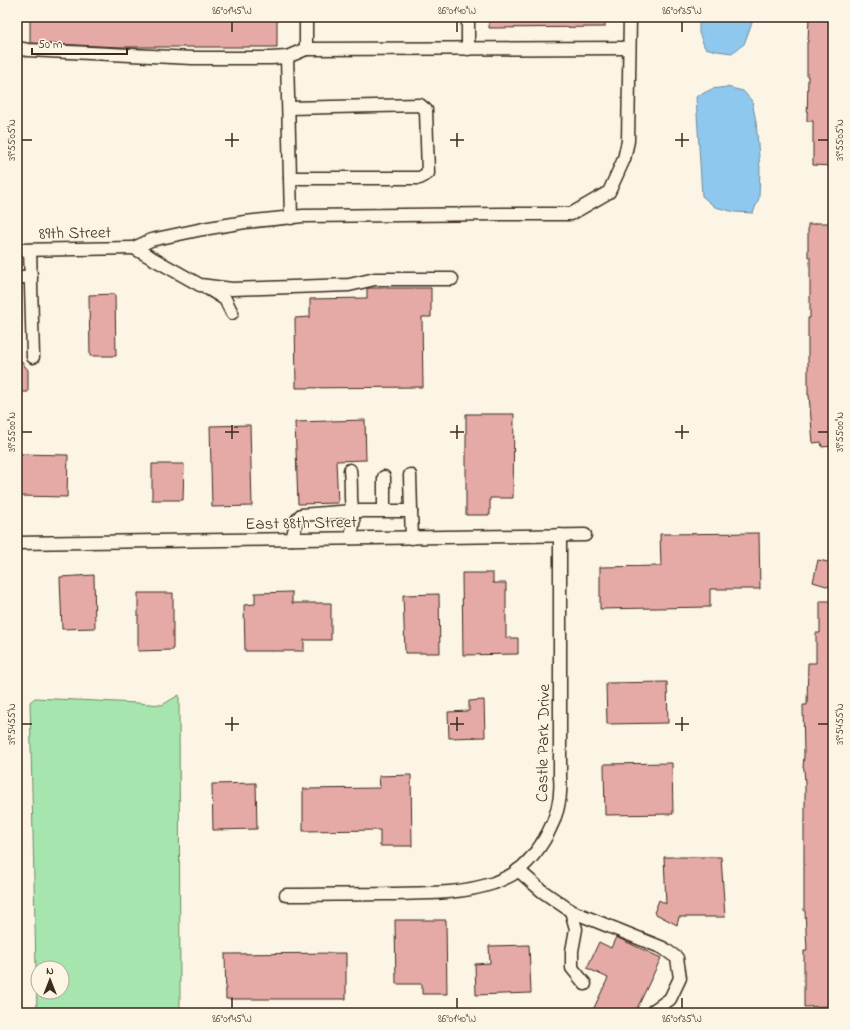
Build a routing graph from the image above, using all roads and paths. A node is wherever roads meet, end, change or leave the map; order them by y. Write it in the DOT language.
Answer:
graph roads {
  1 [pos="306,17"];
  2 [pos="468,17"];
  3 [pos="630,17"];
  4 [pos="17,48"];
  5 [pos="306,48"];
  6 [pos="468,48"];
  7 [pos="629,48"];
  8 [pos="288,56"];
  9 [pos="289,108"];
  10 [pos="290,178"];
  11 [pos="291,218"];
  12 [pos="134,248"];
  13 [pos="17,250"];
  14 [pos="30,250"];
  15 [pos="17,277"];
  16 [pos="31,277"];
  17 [pos="452,279"];
  18 [pos="200,285"];
  19 [pos="232,313"];
  20 [pos="33,357"];
  21 [pos="350,470"];
  22 [pos="410,475"];
  23 [pos="384,477"];
  24 [pos="384,510"];
  25 [pos="353,511"];
  26 [pos="411,511"];
  27 [pos="560,535"];
  28 [pos="585,535"];
  29 [pos="350,538"];
  30 [pos="412,538"];
  31 [pos="292,539"];
  32 [pos="17,543"];
  33 [pos="518,870"];
  34 [pos="286,895"];
  35 [pos="571,911"];
  36 [pos="585,984"];
  37 [pos="652,1011"];
  1 -- 5 [label="street"];
  2 -- 6 [label="street"];
  3 -- 7 [label="street"];
  4 -- 8 [label="street"];
  5 -- 6 [label="street"];
  5 -- 8 [label="street"];
  6 -- 7 [label="street"];
  7 -- 11 [label="street"];
  8 -- 9 [label="street"];
  9 -- 10 [label="street"];
  9 -- 10 [label="street"];
  10 -- 11 [label="street"];
  11 -- 12 [label="street"];
  12 -- 14 [label="street, 89th Street"];
  12 -- 18 [label="street"];
  13 -- 14 [label="street, 89th Street"];
  14 -- 16 [label="street"];
  15 -- 16 [label="street"];
  16 -- 20 [label="street"];
  17 -- 18 [label="street"];
  18 -- 19 [label="street"];
  21 -- 25 [label="street"];
  22 -- 26 [label="street"];
  23 -- 24 [label="street"];
  24 -- 25 [label="street"];
  24 -- 26 [label="street"];
  25 -- 29 [label="street"];
  25 -- 31 [label="street"];
  26 -- 30 [label="street"];
  27 -- 28 [label="street, East 88th Street"];
  27 -- 30 [label="street, East 88th Street"];
  27 -- 33 [label="street, Castle Park Drive"];
  29 -- 30 [label="street, East 88th Street"];
  29 -- 31 [label="street, East 88th Street"];
  31 -- 32 [label="street, East 88th Street"];
  33 -- 34 [label="street, Castle Park Drive"];
  33 -- 35 [label="street"];
  35 -- 36 [label="street"];
  35 -- 37 [label="street"];
}
